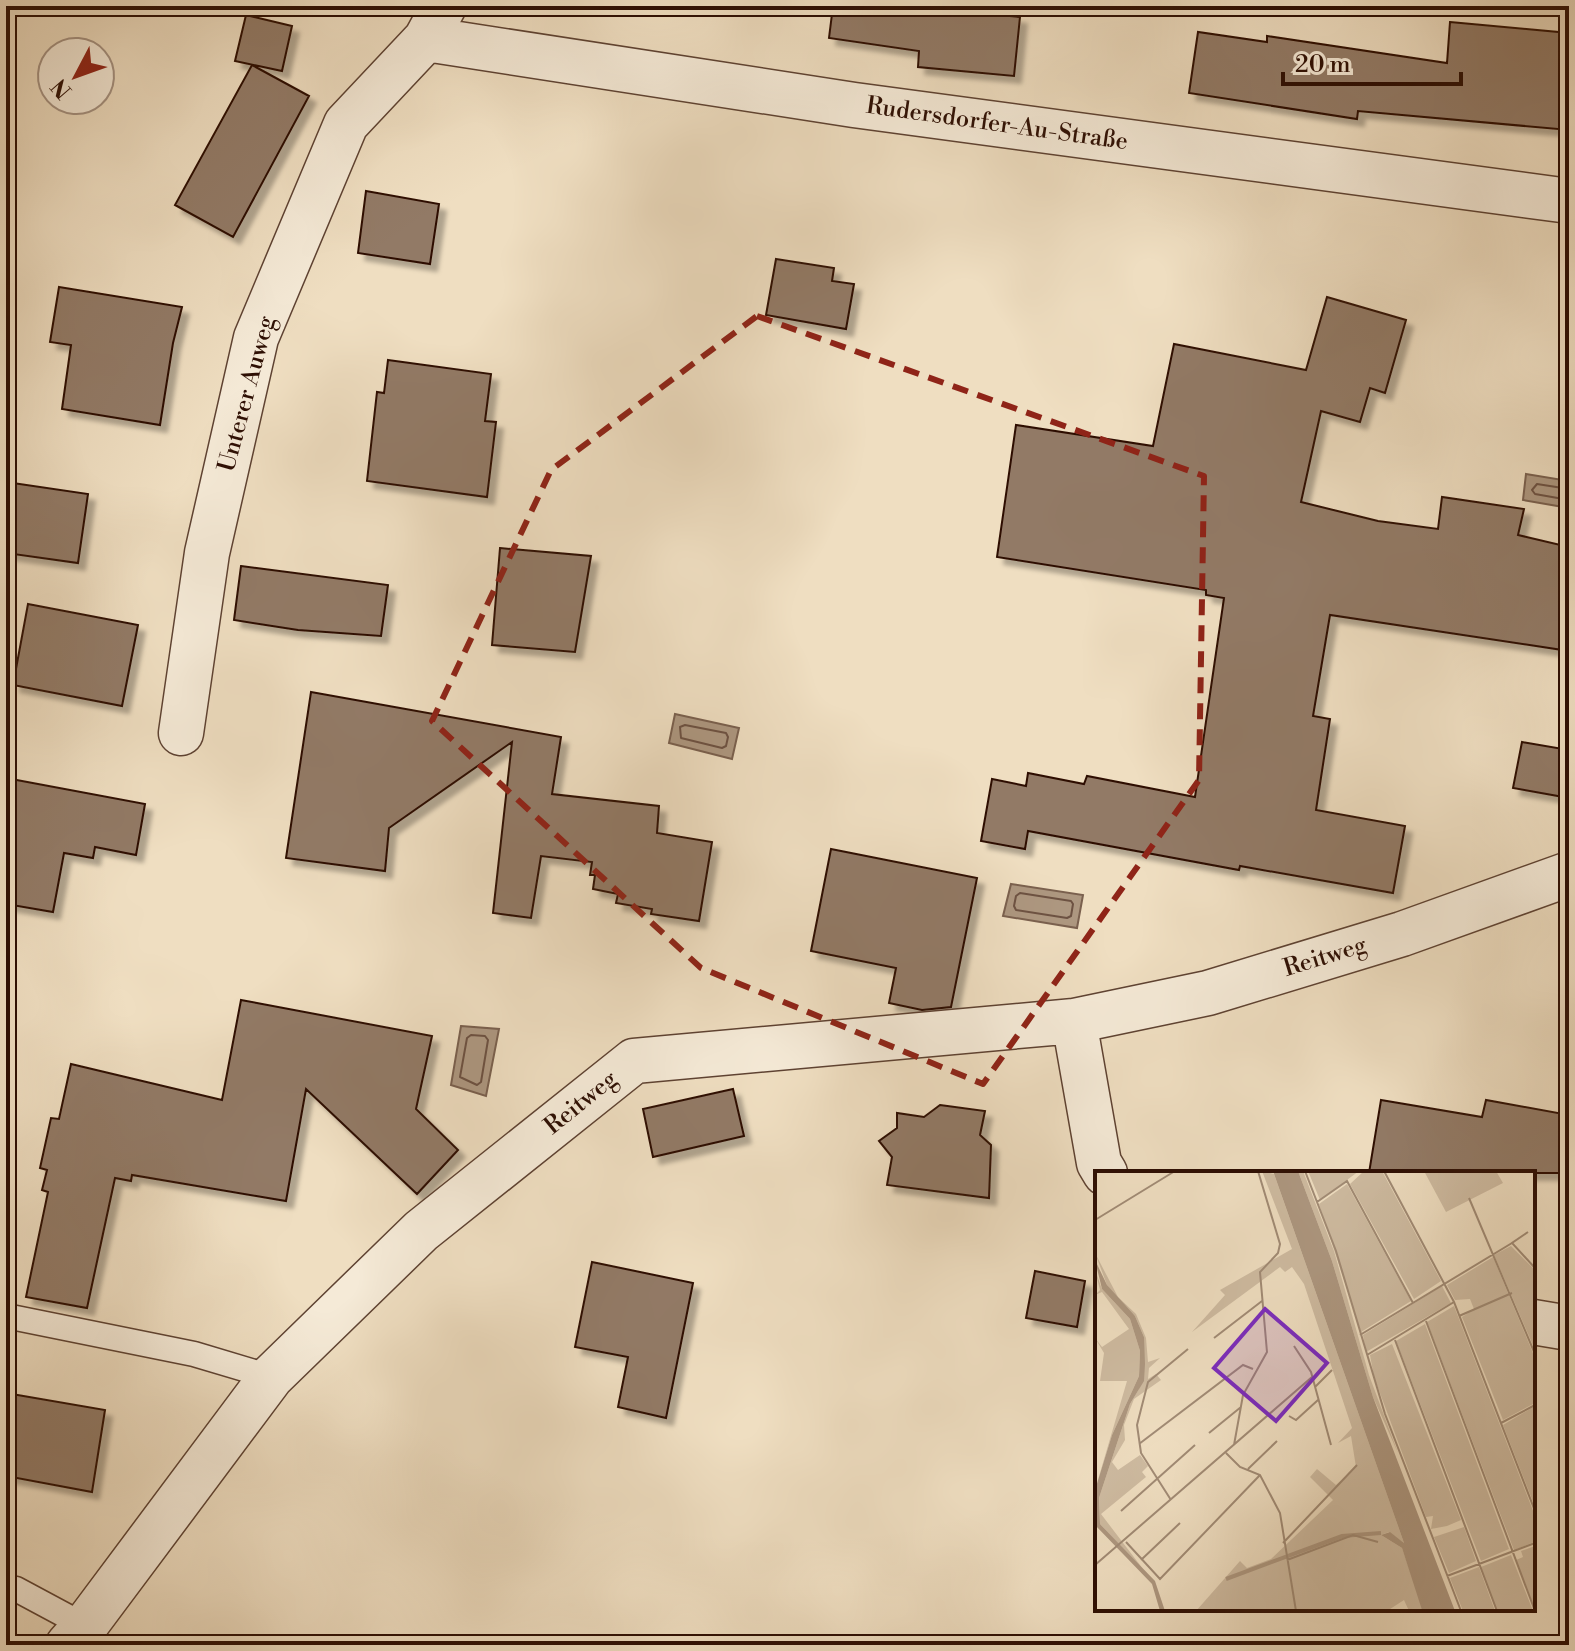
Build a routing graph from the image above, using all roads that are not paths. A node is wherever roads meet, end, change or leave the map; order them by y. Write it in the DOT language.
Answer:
graph roads {
  1 [pos="435,22"];
  2 [pos="1569,201"];
  3 [pos="181,733"];
  4 [pos="1569,874"];
  5 [pos="1074,1021"];
  6 [pos="1104,1171"];
  7 [pos="6,1316"];
  8 [pos="1535,1322"];
  9 [pos="1569,1328"];
  10 [pos="271,1377"];
  11 [pos="6,1587"];
  12 [pos="76,1636"];
  1 -- 2 [label="street, Rudersdorfer-Au-Straße"];
  1 -- 3 [label="street, Unterer Auweg"];
  4 -- 5 [label="street, Reitweg"];
  5 -- 6 [label="street"];
  5 -- 10 [label="street, Reitweg"];
  7 -- 10 [label="lane"];
  8 -- 9 [label="street"];
  10 -- 12 [label="street, Reitweg"];
  11 -- 12 [label="lane, Reitweg"];
}
